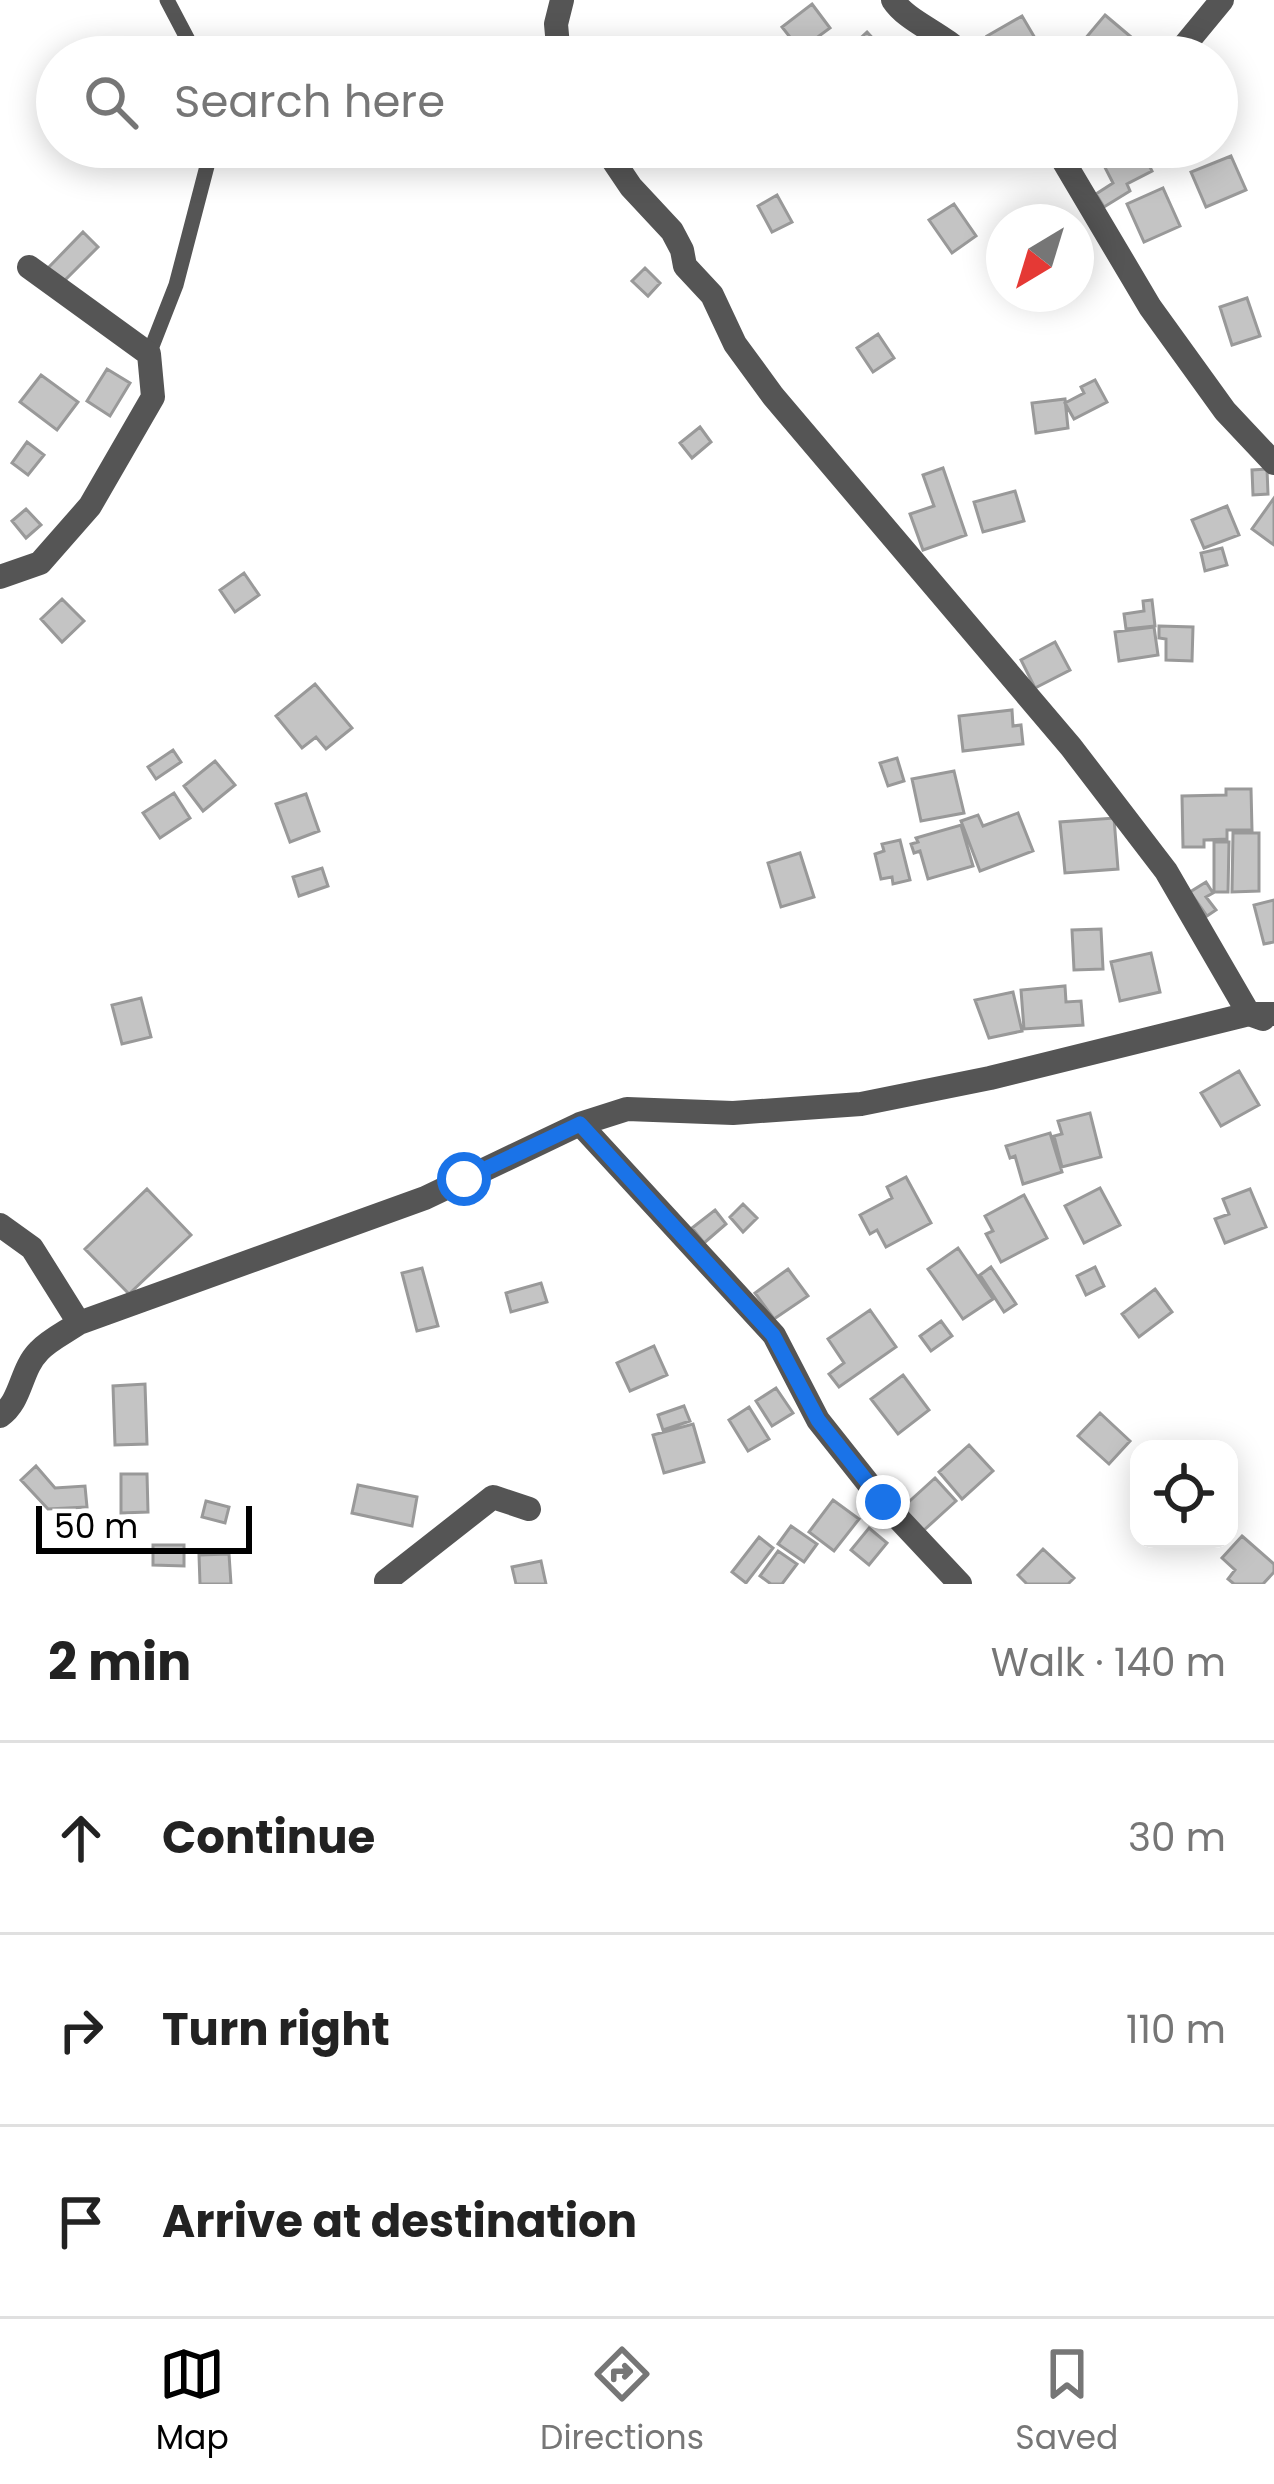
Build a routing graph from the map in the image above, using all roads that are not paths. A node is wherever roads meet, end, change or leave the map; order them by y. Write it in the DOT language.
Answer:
graph roads {
  1 [pos="167,0"];
  2 [pos="562,0"];
  3 [pos="893,0"];
  4 [pos="1222,0"];
  5 [pos="186,36"];
  6 [pos="557,36"];
  7 [pos="944,36"];
  8 [pos="1192,36"];
  9 [pos="207,168"];
  10 [pos="618,168"];
  11 [pos="1079,168"];
  12 [pos="29,267"];
  13 [pos="149,353"];
  14 [pos="1274,463"];
  15 [pos="0,577"];
  16 [pos="1266,1017"];
  17 [pos="580,1124"];
  18 [pos="0,1225"];
  19 [pos="79,1323"];
  20 [pos="0,1416"];
  21 [pos="530,1509"];
  22 [pos="389,1584"];
  23 [pos="960,1584"];
  1 -- 5 [label="lane"];
  2 -- 6 [label="street"];
  3 -- 7 [label="street"];
  4 -- 8 [label="street"];
  9 -- 13 [label="lane"];
  10 -- 16 [label="street"];
  11 -- 14 [label="street"];
  12 -- 13 [label="street"];
  13 -- 15 [label="street"];
  16 -- 17 [label="street"];
  17 -- 19 [label="street"];
  17 -- 23 [label="street"];
  18 -- 19 [label="street"];
  19 -- 20 [label="street"];
  21 -- 22 [label="street"];
}
